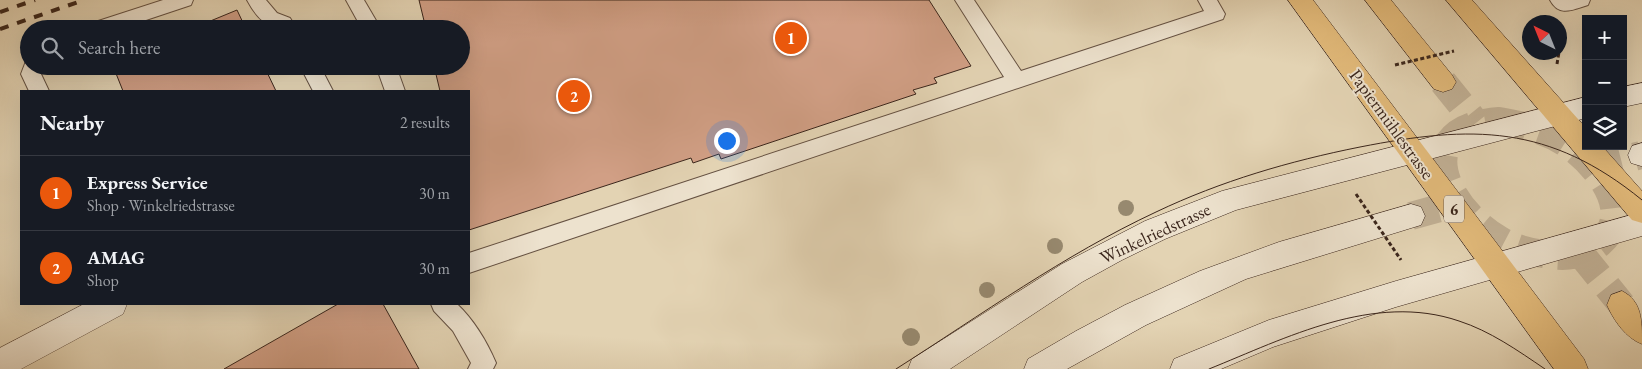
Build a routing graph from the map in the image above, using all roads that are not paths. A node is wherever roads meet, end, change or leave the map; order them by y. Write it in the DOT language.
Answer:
graph roads {
  1 [pos="184,0"];
  2 [pos="256,0"];
  3 [pos="355,0"];
  4 [pos="964,0"];
  5 [pos="1300,0"];
  6 [pos="1377,0"];
  7 [pos="1458,0"];
  8 [pos="1211,7"];
  9 [pos="123,20"];
  10 [pos="275,20"];
  11 [pos="367,20"];
  12 [pos="31,75"];
  13 [pos="315,75"];
  14 [pos="389,75"];
  15 [pos="1016,80"];
  16 [pos="1443,82"];
  17 [pos="38,90"];
  18 [pos="322,90"];
  19 [pos="395,90"];
  20 [pos="1642,93"];
  21 [pos="1627,97"];
  22 [pos="1582,108"];
  23 [pos="1558,114"];
  24 [pos="1412,151"];
  25 [pos="1642,211"];
  26 [pos="1411,216"];
  27 [pos="1642,224"];
  28 [pos="470,262"];
  29 [pos="1496,266"];
  30 [pos="443,305"];
  31 [pos="1622,305"];
  32 [pos="93,308"];
  33 [pos="1642,330"];
  34 [pos="0,364"];
  35 [pos="480,369"];
  36 [pos="923,369"];
  37 [pos="1039,369"];
  38 [pos="1185,369"];
  39 [pos="1573,369"];
  1 -- 9 [label="lane"];
  2 -- 10 [label="lane"];
  3 -- 11 [label="lane"];
  4 -- 15 [label="lane"];
  5 -- 24 [label="main road, Papiermühlestrasse / 6"];
  6 -- 16 [label="main road"];
  7 -- 23 [label="main road"];
  8 -- 15 [label="lane"];
  12 -- 17 [label="lane"];
  13 -- 18 [label="lane"];
  14 -- 19 [label="lane"];
  15 -- 28 [label="lane"];
  20 -- 21 [label="main road"];
  22 -- 23 [label="main road, Winkelriedstrasse"];
  23 -- 24 [label="main road, Winkelriedstrasse"];
  23 -- 25 [label="main road"];
  24 -- 29 [label="main road, Papiermühlestrasse / 6"];
  24 -- 36 [label="main road, Winkelriedstrasse"];
  26 -- 37 [label="main road"];
  27 -- 29 [label="main road"];
  29 -- 38 [label="main road"];
  29 -- 39 [label="main road, Papiermühlestrasse / 6"];
  30 -- 35 [label="lane"];
  31 -- 33 [label="main road"];
  32 -- 34 [label="main road"];
}
